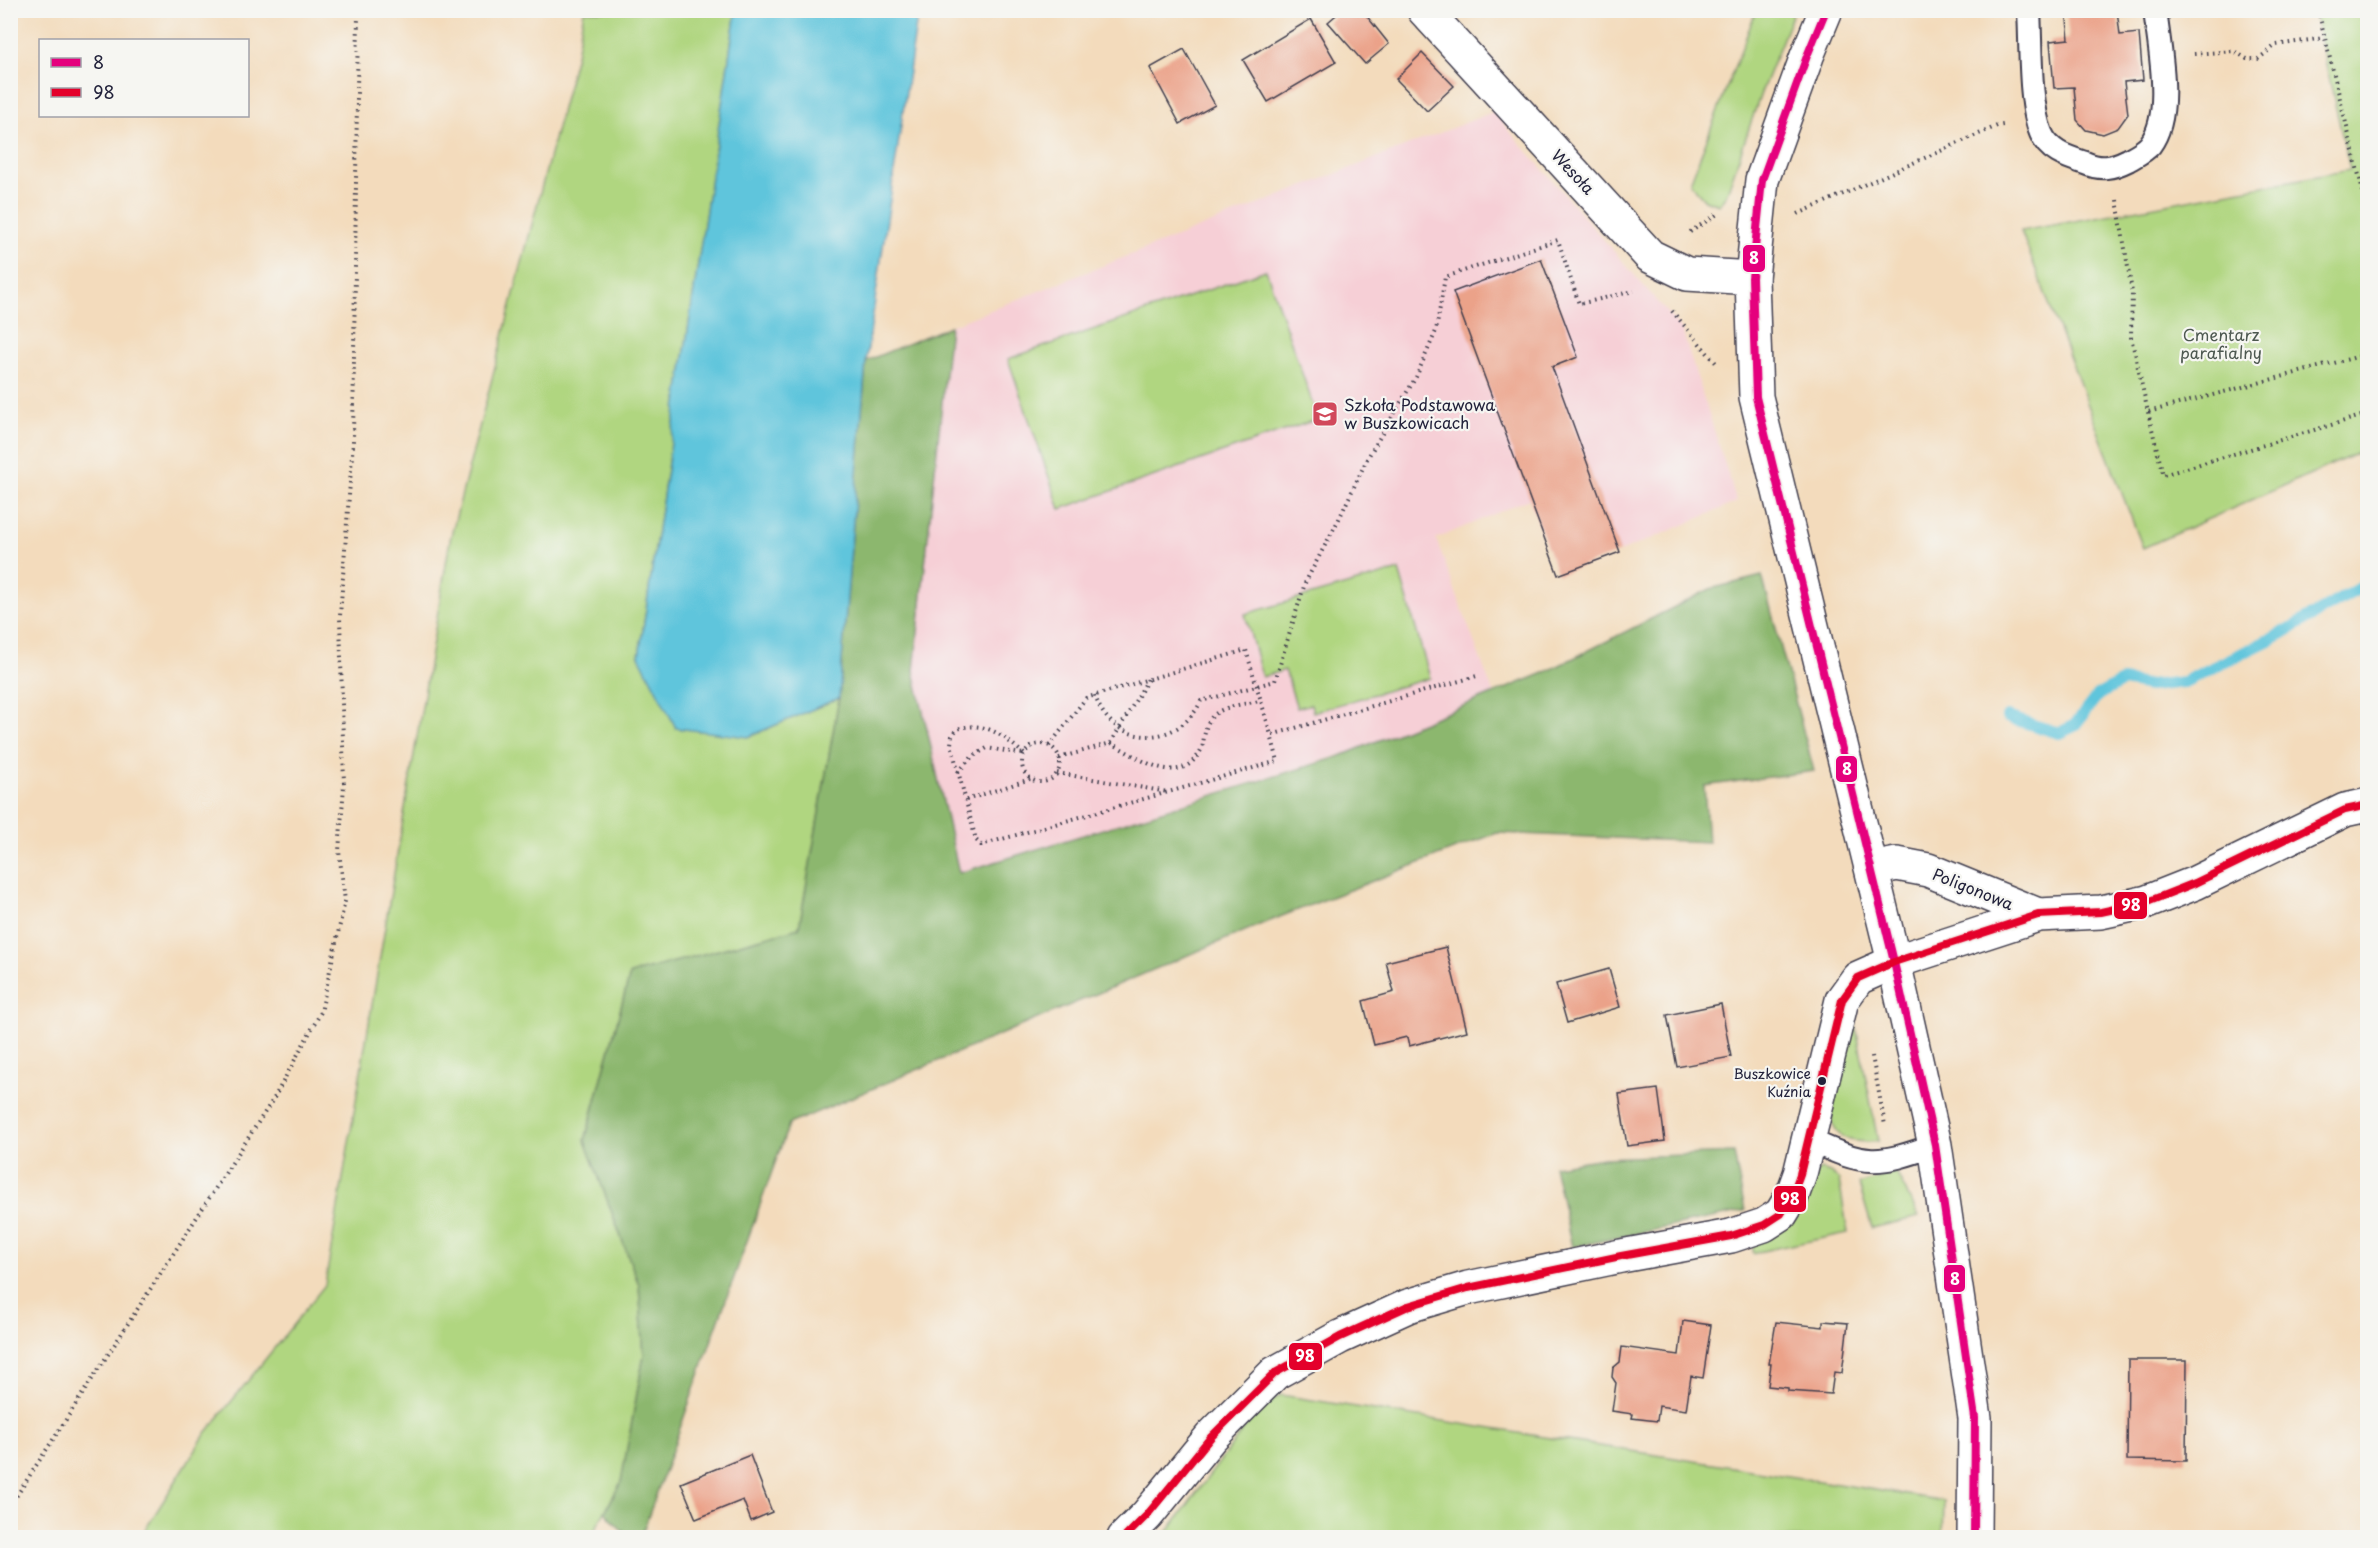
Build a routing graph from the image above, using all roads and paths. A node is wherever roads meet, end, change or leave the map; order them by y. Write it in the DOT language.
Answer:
graph roads {
  1 [pos="358,10"];
  2 [pos="1424,10"];
  3 [pos="1826,10"];
  4 [pos="2029,10"];
  5 [pos="2155,10"];
  6 [pos="2318,10"];
  7 [pos="2324,38"];
  8 [pos="2160,56"];
  9 [pos="2037,120"];
  10 [pos="2112,167"];
  11 [pos="2367,212"];
  12 [pos="1758,221"];
  13 [pos="1752,278"];
  14 [pos="1642,290"];
  15 [pos="1668,305"];
  16 [pos="2367,354"];
  17 [pos="1722,369"];
  18 [pos="2148,412"];
  19 [pos="2367,414"];
  20 [pos="1477,676"];
  21 [pos="1148,679"];
  22 [pos="1256,686"];
  23 [pos="1095,694"];
  24 [pos="1260,701"];
  25 [pos="1119,729"];
  26 [pos="1271,735"];
  27 [pos="1111,743"];
  28 [pos="1049,746"];
  29 [pos="1024,754"];
  30 [pos="1059,758"];
  31 [pos="958,772"];
  32 [pos="1057,773"];
  33 [pos="1031,779"];
  34 [pos="1170,792"];
  35 [pos="966,800"];
  36 [pos="2367,805"];
  37 [pos="1872,869"];
  38 [pos="2038,915"];
  39 [pos="1894,962"];
  40 [pos="1872,1055"];
  41 [pos="1809,1140"];
  42 [pos="1935,1145"];
  43 [pos="1899,1158"];
  44 [pos="10,1506"];
  45 [pos="1124,1538"];
  46 [pos="1974,1538"];
  1 -- 44 [label="path"];
  2 -- 13 [label="street, Wesoła"];
  3 -- 12 [label="street"];
  4 -- 9 [label="lane"];
  5 -- 8 [label="lane"];
  6 -- 7 [label="path"];
  7 -- 8 [label="path"];
  7 -- 11 [label="path"];
  8 -- 10 [label="lane"];
  9 -- 10 [label="lane"];
  9 -- 12 [label="path"];
  10 -- 18 [label="path"];
  12 -- 13 [label="street"];
  13 -- 37 [label="street"];
  14 -- 22 [label="path"];
  15 -- 17 [label="path"];
  16 -- 18 [label="path"];
  18 -- 19 [label="path"];
  20 -- 26 [label="path"];
  21 -- 22 [label="path"];
  21 -- 23 [label="path"];
  21 -- 25 [label="path"];
  22 -- 24 [label="path"];
  22 -- 25 [label="path"];
  23 -- 25 [label="path"];
  23 -- 28 [label="path"];
  24 -- 26 [label="path"];
  24 -- 27 [label="path"];
  25 -- 27 [label="path"];
  26 -- 34 [label="path"];
  27 -- 30 [label="path"];
  28 -- 29 [label="path"];
  28 -- 30 [label="path"];
  29 -- 31 [label="path"];
  29 -- 31 [label="path"];
  29 -- 33 [label="path"];
  30 -- 32 [label="path"];
  31 -- 35 [label="path"];
  32 -- 33 [label="path"];
  32 -- 34 [label="path"];
  33 -- 35 [label="path"];
  34 -- 35 [label="path"];
  36 -- 38 [label="street, Poligonowa"];
  37 -- 38 [label="street, Poligonowa"];
  37 -- 39 [label="street"];
  38 -- 39 [label="street, Poligonowa"];
  39 -- 41 [label="street, Poligonowa"];
  39 -- 42 [label="street"];
  40 -- 43 [label="path"];
  41 -- 43 [label="lane"];
  41 -- 45 [label="street, Poligonowa"];
  42 -- 43 [label="lane"];
  42 -- 46 [label="street"];
}
